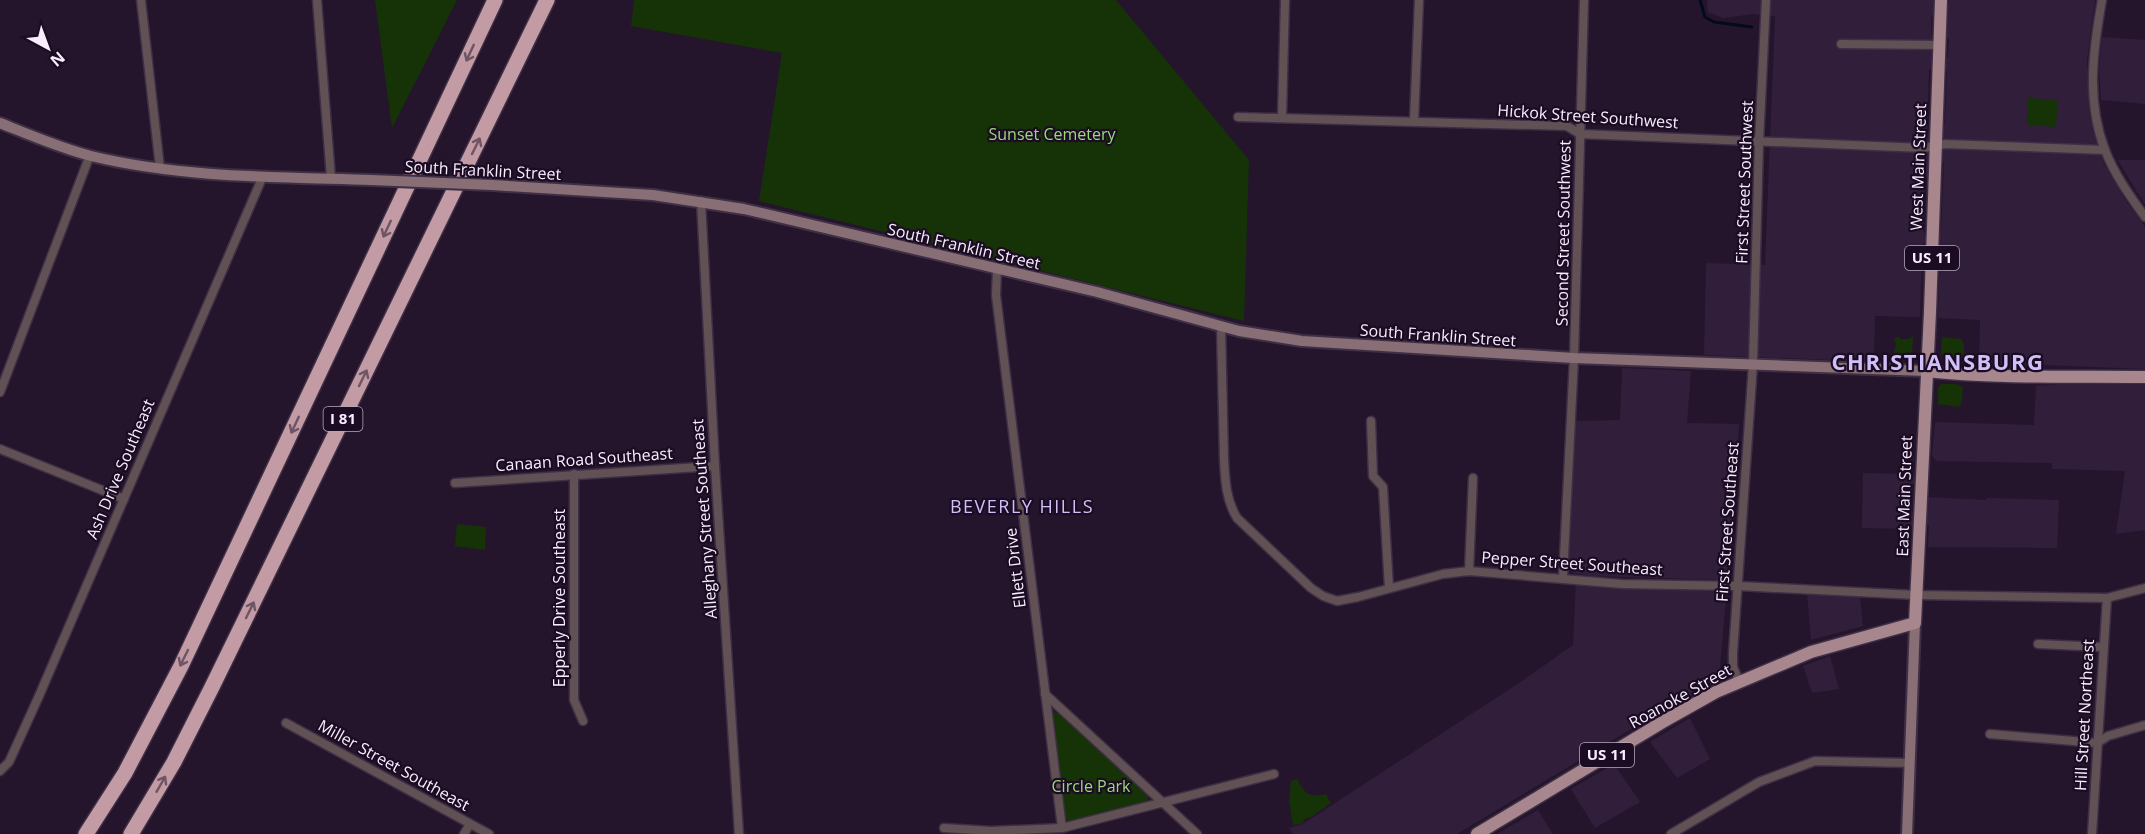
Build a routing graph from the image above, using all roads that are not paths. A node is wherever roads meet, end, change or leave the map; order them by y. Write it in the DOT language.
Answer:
graph roads {
  1 [pos="141,0"];
  2 [pos="317,0"];
  3 [pos="495,0"];
  4 [pos="547,0"];
  5 [pos="1286,0"];
  6 [pos="1419,0"];
  7 [pos="1584,0"];
  8 [pos="1766,0"];
  9 [pos="1941,0"];
  10 [pos="2102,0"];
  11 [pos="1840,44"];
  12 [pos="1939,45"];
  13 [pos="1238,117"];
  14 [pos="1282,117"];
  15 [pos="1414,122"];
  16 [pos="0,123"];
  17 [pos="1580,134"];
  18 [pos="1759,142"];
  19 [pos="1936,146"];
  20 [pos="2105,150"];
  21 [pos="90,155"];
  22 [pos="160,168"];
  23 [pos="263,176"];
  24 [pos="331,178"];
  25 [pos="701,201"];
  26 [pos="2145,217"];
  27 [pos="997,269"];
  28 [pos="1221,327"];
  29 [pos="1575,358"];
  30 [pos="1752,364"];
  31 [pos="1926,371"];
  32 [pos="2145,377"];
  33 [pos="0,392"];
  34 [pos="1371,421"];
  35 [pos="0,449"];
  36 [pos="715,466"];
  37 [pos="574,474"];
  38 [pos="1473,478"];
  39 [pos="455,483"];
  40 [pos="124,499"];
  41 [pos="1468,571"];
  42 [pos="1563,577"];
  43 [pos="1738,586"];
  44 [pos="1389,588"];
  45 [pos="2145,588"];
  46 [pos="1916,595"];
  47 [pos="2107,598"];
  48 [pos="1915,623"];
  49 [pos="2038,644"];
  50 [pos="2102,647"];
  51 [pos="1739,681"];
  52 [pos="1044,693"];
  53 [pos="584,721"];
  54 [pos="285,723"];
  55 [pos="2145,725"];
  56 [pos="1990,734"];
  57 [pos="2097,743"];
  58 [pos="1910,763"];
  59 [pos="0,771"];
  60 [pos="1274,774"];
  61 [pos="1164,804"];
  62 [pos="470,824"];
  63 [pos="944,828"];
  64 [pos="1062,828"];
  65 [pos="86,834"];
  66 [pos="131,834"];
  67 [pos="464,834"];
  68 [pos="489,834"];
  69 [pos="739,834"];
  70 [pos="1197,834"];
  71 [pos="1477,834"];
  72 [pos="1671,834"];
  73 [pos="1907,834"];
  74 [pos="2092,834"];
  1 -- 22 [label="street"];
  2 -- 24 [label="street"];
  3 -- 65 [label="highway, I 81, one-way"];
  66 -- 4 [label="highway, I 81, one-way"];
  5 -- 14 [label="street"];
  6 -- 15 [label="street"];
  7 -- 17 [label="street, Second Street Southwest"];
  8 -- 18 [label="street, First Street Southwest"];
  9 -- 12 [label="main road, West Main Street / US 11"];
  10 -- 20 [label="street"];
  11 -- 12 [label="street"];
  12 -- 19 [label="main road, West Main Street / US 11"];
  13 -- 14 [label="street, Hickok Street Southwest"];
  14 -- 15 [label="street, Hickok Street Southwest"];
  15 -- 17 [label="street, Hickok Street Southwest"];
  16 -- 21 [label="main road, South Franklin Street"];
  17 -- 18 [label="street, Hickok Street Southwest"];
  17 -- 29 [label="street, Second Street Southwest"];
  18 -- 19 [label="street, Hickok Street Southwest"];
  18 -- 30 [label="street, First Street Southwest"];
  19 -- 20 [label="street, Hickok Street Southwest"];
  19 -- 31 [label="main road, West Main Street / US 11"];
  20 -- 26 [label="street"];
  21 -- 22 [label="main road, South Franklin Street"];
  21 -- 33 [label="street"];
  22 -- 23 [label="main road, South Franklin Street"];
  23 -- 24 [label="main road, South Franklin Street"];
  23 -- 40 [label="street, Ash Drive Southeast"];
  24 -- 25 [label="main road, South Franklin Street, bridge"];
  25 -- 27 [label="main road, South Franklin Street"];
  25 -- 36 [label="street, Alleghany Street Southeast"];
  27 -- 28 [label="main road, South Franklin Street"];
  27 -- 52 [label="street, Ellett Drive"];
  28 -- 29 [label="main road, South Franklin Street"];
  28 -- 44 [label="street, Pepper Street Southeast"];
  29 -- 30 [label="main road, South Franklin Street"];
  29 -- 42 [label="street, Second Street Southwest"];
  30 -- 31 [label="main road, South Franklin Street"];
  30 -- 43 [label="street, First Street Southeast"];
  31 -- 32 [label="main road"];
  31 -- 46 [label="main road, East Main Street / US 11"];
  34 -- 44 [label="street"];
  35 -- 40 [label="street"];
  36 -- 37 [label="street, Canaan Road Southeast"];
  36 -- 69 [label="street, Alleghany Street Southeast"];
  37 -- 39 [label="street, Canaan Road Southeast"];
  37 -- 53 [label="street, Epperly Drive Southeast"];
  38 -- 41 [label="street"];
  40 -- 59 [label="street, Ash Drive Southeast"];
  41 -- 42 [label="street, Pepper Street Southeast"];
  41 -- 44 [label="street, Pepper Street Southeast"];
  42 -- 43 [label="street, Pepper Street Southeast"];
  43 -- 46 [label="street, Pepper Street Southeast"];
  43 -- 51 [label="street, First Street Southeast"];
  45 -- 47 [label="street, Pepper Street Southeast"];
  46 -- 47 [label="street, Pepper Street Southeast"];
  46 -- 48 [label="main road, East Main Street / US 11"];
  47 -- 50 [label="street, Hill Street Northeast"];
  48 -- 51 [label="main road, Roanoke Street / US 11"];
  48 -- 58 [label="main road"];
  49 -- 50 [label="street"];
  50 -- 57 [label="street, Hill Street Northeast"];
  51 -- 71 [label="main road, Roanoke Street / US 11"];
  52 -- 61 [label="street"];
  52 -- 64 [label="street, Ellett Drive"];
  54 -- 62 [label="street, Miller Street Southeast"];
  55 -- 57 [label="street"];
  56 -- 57 [label="street"];
  57 -- 74 [label="street, Hill Street Northeast"];
  58 -- 72 [label="street"];
  58 -- 73 [label="main road"];
  60 -- 61 [label="street"];
  61 -- 64 [label="street"];
  61 -- 70 [label="street"];
  62 -- 67 [label="street"];
  62 -- 68 [label="street, Miller Street Southeast"];
  63 -- 64 [label="street"];
}
